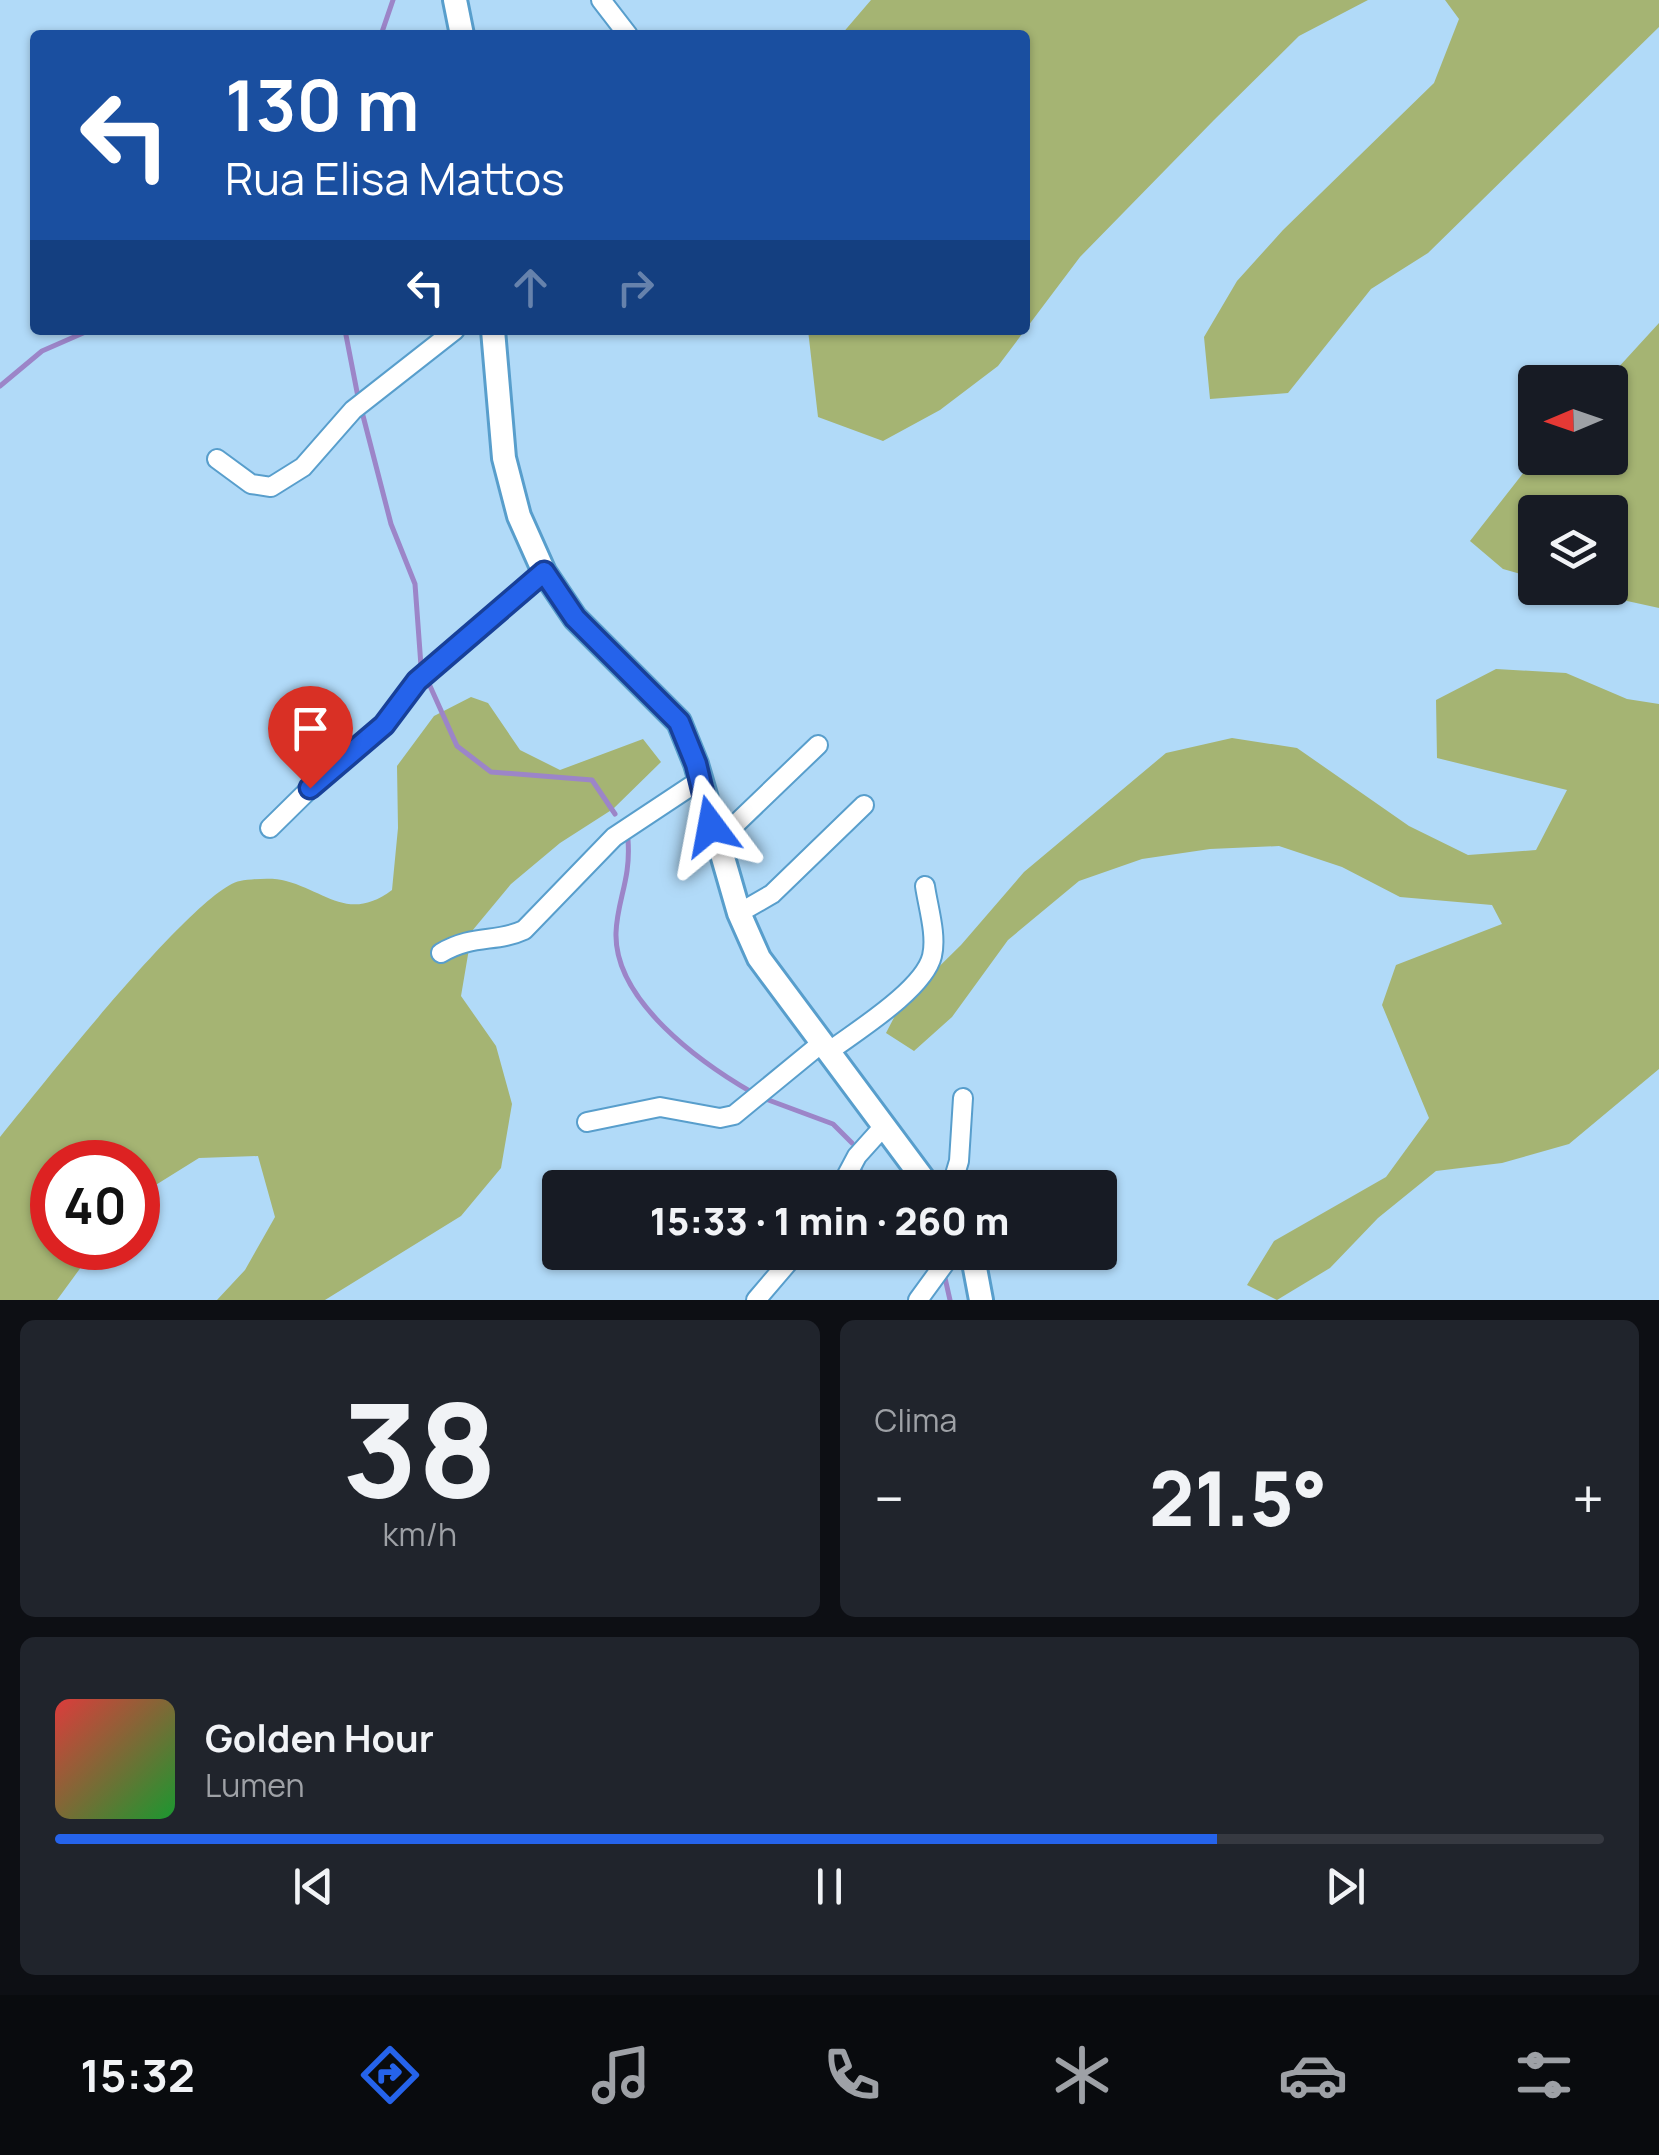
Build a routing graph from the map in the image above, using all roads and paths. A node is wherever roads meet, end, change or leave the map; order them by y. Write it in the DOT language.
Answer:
graph roads {
  1 [pos="455,0"];
  2 [pos="601,0"];
  3 [pos="461,30"];
  4 [pos="624,30"];
  5 [pos="449,335"];
  6 [pos="492,335"];
  7 [pos="217,458"];
  8 [pos="544,572"];
  9 [pos="818,745"];
  10 [pos="700,780"];
  11 [pos="864,804"];
  12 [pos="270,828"];
  13 [pos="716,843"];
  14 [pos="925,886"];
  15 [pos="740,913"];
  16 [pos="441,952"];
  17 [pos="827,1046"];
  18 [pos="964,1098"];
  19 [pos="587,1122"];
  20 [pos="884,1126"];
  21 [pos="850,1170"];
  22 [pos="917,1170"];
  23 [pos="956,1170"];
  24 [pos="781,1270"];
  25 [pos="940,1270"];
  26 [pos="975,1270"];
  27 [pos="756,1300"];
  28 [pos="918,1300"];
  29 [pos="981,1300"];
  1 -- 3 [label="street"];
  2 -- 4 [label="street"];
  5 -- 7 [label="street"];
  6 -- 8 [label="street"];
  8 -- 10 [label="street"];
  8 -- 12 [label="street"];
  9 -- 13 [label="street"];
  10 -- 13 [label="street"];
  10 -- 16 [label="street"];
  11 -- 15 [label="street"];
  13 -- 15 [label="street"];
  14 -- 17 [label="street"];
  15 -- 17 [label="street"];
  17 -- 19 [label="street"];
  17 -- 20 [label="street"];
  18 -- 23 [label="street"];
  20 -- 21 [label="street"];
  20 -- 22 [label="street"];
  24 -- 27 [label="street"];
  25 -- 28 [label="street"];
  26 -- 29 [label="street"];
}
